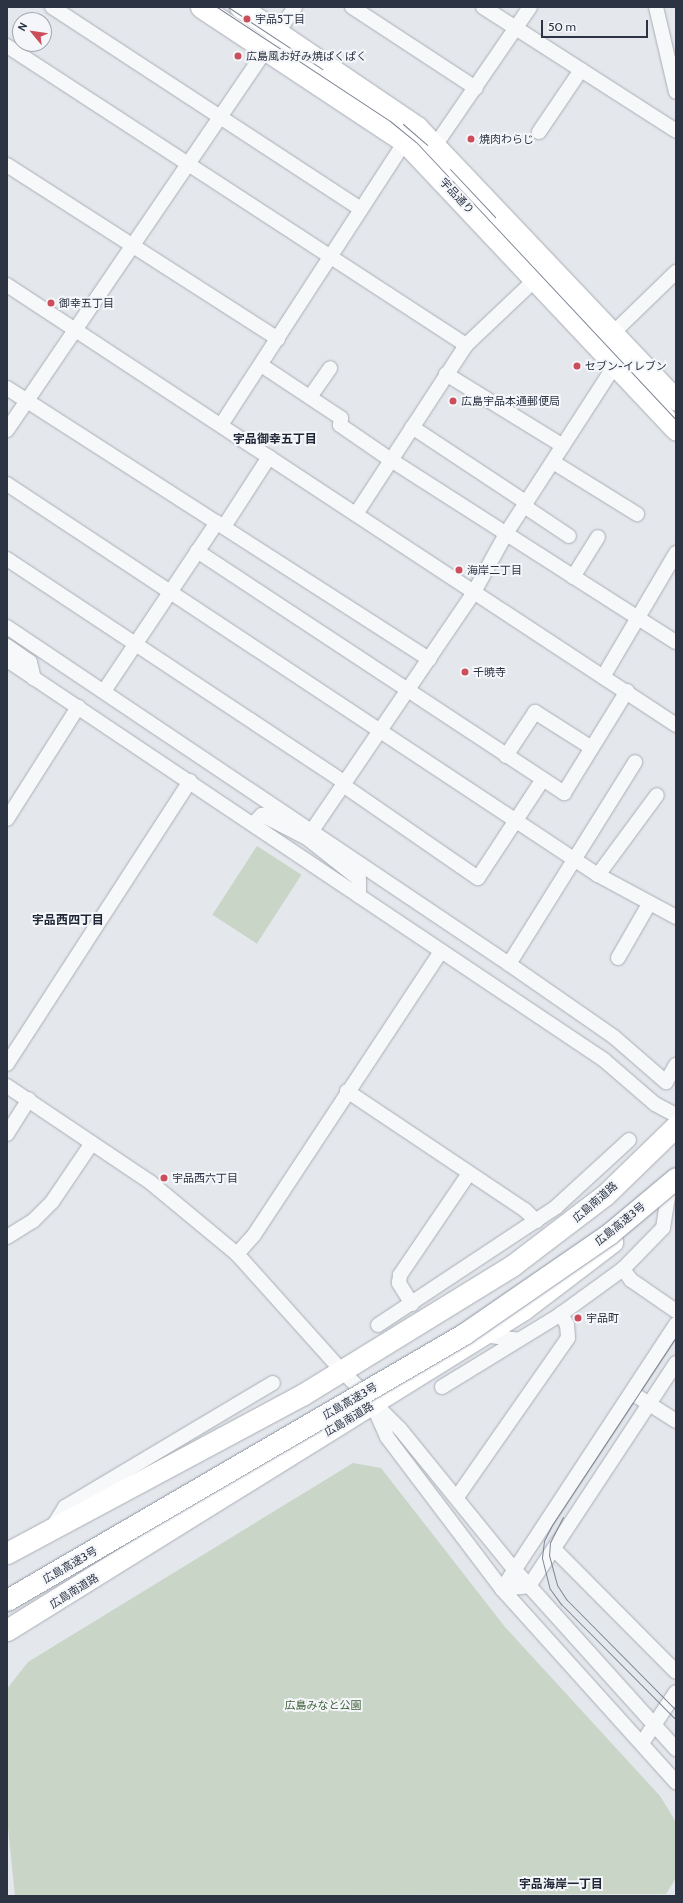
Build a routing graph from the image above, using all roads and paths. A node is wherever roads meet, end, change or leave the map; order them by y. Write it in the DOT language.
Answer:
graph roads {
  1 [pos="52,7"];
  2 [pos="201,7"];
  3 [pos="240,7"];
  4 [pos="295,7"];
  5 [pos="352,7"];
  6 [pos="483,7"];
  7 [pos="530,7"];
  8 [pos="656,7"];
  9 [pos="281,29"];
  10 [pos="516,29"];
  11 [pos="7,46"];
  12 [pos="263,54"];
  13 [pos="581,70"];
  14 [pos="476,88"];
  15 [pos="676,92"];
  16 [pos="221,117"];
  17 [pos="676,131"];
  18 [pos="539,132"];
  19 [pos="405,142"];
  20 [pos="430,153"];
  21 [pos="7,165"];
  22 [pos="188,166"];
  23 [pos="361,209"];
  24 [pos="132,247"];
  25 [pos="330,258"];
  26 [pos="550,266"];
  27 [pos="676,272"];
  28 [pos="535,280"];
  29 [pos="7,285"];
  30 [pos="75,330"];
  31 [pos="613,333"];
  32 [pos="278,339"];
  33 [pos="466,345"];
  34 [pos="261,365"];
  35 [pos="615,365"];
  36 [pos="330,368"];
  37 [pos="446,374"];
  38 [pos="7,388"];
  39 [pos="310,398"];
  40 [pos="676,400"];
  41 [pos="27,401"];
  42 [pos="221,425"];
  43 [pos="412,427"];
  44 [pos="7,430"];
  45 [pos="676,430"];
  46 [pos="563,446"];
  47 [pos="270,457"];
  48 [pos="392,460"];
  49 [pos="553,462"];
  50 [pos="7,484"];
  51 [pos="525,504"];
  52 [pos="356,514"];
  53 [pos="637,514"];
  54 [pos="221,523"];
  55 [pos="507,532"];
  56 [pos="569,536"];
  57 [pos="598,537"];
  58 [pos="198,551"];
  59 [pos="676,553"];
  60 [pos="7,559"];
  61 [pos="573,577"];
  62 [pos="170,592"];
  63 [pos="474,592"];
  64 [pos="638,618"];
  65 [pos="7,627"];
  66 [pos="676,642"];
  67 [pos="135,644"];
  68 [pos="7,646"];
  69 [pos="428,659"];
  70 [pos="7,660"];
  71 [pos="603,677"];
  72 [pos="34,679"];
  73 [pos="406,690"];
  74 [pos="104,691"];
  75 [pos="627,691"];
  76 [pos="78,707"];
  77 [pos="676,724"];
  78 [pos="378,729"];
  79 [pos="592,748"];
  80 [pos="506,756"];
  81 [pos="635,762"];
  82 [pos="543,779"];
  83 [pos="190,781"];
  84 [pos="344,783"];
  85 [pos="657,794"];
  86 [pos="7,819"];
  87 [pos="516,820"];
  88 [pos="253,824"];
  89 [pos="310,834"];
  90 [pos="575,859"];
  91 [pos="598,875"];
  92 [pos="359,896"];
  93 [pos="649,904"];
  94 [pos="676,917"];
  95 [pos="441,951"];
  96 [pos="618,958"];
  97 [pos="509,964"];
  98 [pos="7,1064"];
  99 [pos="676,1065"];
  100 [pos="7,1086"];
  101 [pos="347,1091"];
  102 [pos="29,1099"];
  103 [pos="676,1115"];
  104 [pos="676,1126"];
  105 [pos="7,1134"];
  106 [pos="629,1140"];
  107 [pos="92,1144"];
  108 [pos="468,1175"];
  109 [pos="673,1187"];
  110 [pos="572,1191"];
  111 [pos="589,1208"];
  112 [pos="536,1221"];
  113 [pos="7,1237"];
  114 [pos="237,1254"];
  115 [pos="623,1269"];
  116 [pos="434,1290"];
  117 [pos="418,1311"];
  118 [pos="676,1311"];
  119 [pos="561,1314"];
  120 [pos="676,1324"];
  121 [pos="378,1326"];
  122 [pos="484,1335"];
  123 [pos="518,1340"];
  124 [pos="676,1363"];
  125 [pos="341,1370"];
  126 [pos="273,1383"];
  127 [pos="442,1387"];
  128 [pos="632,1393"];
  129 [pos="650,1403"];
  130 [pos="373,1405"];
  131 [pos="676,1421"];
  132 [pos="204,1425"];
  133 [pos="228,1436"];
  134 [pos="456,1497"];
  135 [pos="49,1533"];
  136 [pos="554,1549"];
  137 [pos="7,1553"];
  138 [pos="513,1568"];
  139 [pos="529,1586"];
  140 [pos="502,1589"];
  141 [pos="7,1600"];
  142 [pos="7,1630"];
  143 [pos="676,1672"];
  144 [pos="676,1692"];
  145 [pos="655,1724"];
  146 [pos="642,1743"];
  147 [pos="676,1749"];
  148 [pos="676,1782"];
  1 -- 16 [label="street"];
  2 -- 12 [label="highway, 宇品通り"];
  3 -- 9 [label="highway, 宇品通り"];
  4 -- 9 [label="street"];
  5 -- 14 [label="street"];
  6 -- 10 [label="street"];
  7 -- 10 [label="street"];
  8 -- 15 [label="street"];
  9 -- 12 [label="street"];
  9 -- 20 [label="highway, 宇品通り"];
  10 -- 13 [label="street"];
  10 -- 14 [label="street"];
  11 -- 22 [label="street"];
  12 -- 16 [label="street"];
  12 -- 19 [label="highway, 宇品通り"];
  13 -- 17 [label="street"];
  13 -- 18 [label="street"];
  14 -- 20 [label="street"];
  16 -- 22 [label="street"];
  16 -- 23 [label="street"];
  19 -- 20 [label="highway, 宇品通り"];
  19 -- 23 [label="street"];
  20 -- 26 [label="highway, 宇品通り"];
  20 -- 28 [label="highway, 宇品通り"];
  21 -- 24 [label="street"];
  22 -- 24 [label="street"];
  22 -- 25 [label="street"];
  23 -- 25 [label="street"];
  24 -- 30 [label="street"];
  24 -- 32 [label="street"];
  25 -- 32 [label="street"];
  25 -- 33 [label="street"];
  26 -- 28 [label="street"];
  26 -- 31 [label="highway, 宇品通り"];
  27 -- 31 [label="street"];
  28 -- 33 [label="street"];
  28 -- 35 [label="highway, 宇品通り"];
  29 -- 30 [label="street"];
  30 -- 41 [label="street"];
  30 -- 42 [label="street"];
  31 -- 40 [label="highway, 宇品通り"];
  32 -- 34 [label="street"];
  33 -- 37 [label="street"];
  34 -- 39 [label="street"];
  34 -- 42 [label="street"];
  35 -- 45 [label="highway, 宇品通り"];
  35 -- 46 [label="street"];
  36 -- 39 [label="street"];
  37 -- 43 [label="street"];
  37 -- 46 [label="street"];
  38 -- 41 [label="street"];
  39 -- 48 [label="street"];
  41 -- 44 [label="street"];
  41 -- 54 [label="street"];
  42 -- 47 [label="street"];
  43 -- 48 [label="street"];
  43 -- 51 [label="street"];
  46 -- 49 [label="street"];
  47 -- 52 [label="street"];
  47 -- 54 [label="street"];
  48 -- 52 [label="street"];
  48 -- 55 [label="street"];
  49 -- 51 [label="street"];
  49 -- 53 [label="street"];
  50 -- 62 [label="street"];
  51 -- 55 [label="street"];
  51 -- 56 [label="street"];
  52 -- 63 [label="street"];
  54 -- 58 [label="street"];
  54 -- 69 [label="street"];
  55 -- 61 [label="street"];
  55 -- 63 [label="street"];
  57 -- 61 [label="street"];
  58 -- 62 [label="street"];
  58 -- 73 [label="street"];
  59 -- 64 [label="street"];
  60 -- 67 [label="street"];
  61 -- 64 [label="street"];
  62 -- 67 [label="street"];
  62 -- 78 [label="street"];
  63 -- 69 [label="street"];
  63 -- 71 [label="street"];
  64 -- 66 [label="street"];
  64 -- 71 [label="street"];
  65 -- 74 [label="street"];
  67 -- 74 [label="street"];
  67 -- 84 [label="street"];
  68 -- 72 [label="street"];
  69 -- 73 [label="street"];
  70 -- 72 [label="street"];
  71 -- 75 [label="street"];
  72 -- 76 [label="street"];
  73 -- 78 [label="street"];
  73 -- 80 [label="street"];
  74 -- 89 [label="street"];
  75 -- 77 [label="street"];
  75 -- 79 [label="street"];
  76 -- 83 [label="street"];
  76 -- 86 [label="street"];
  78 -- 84 [label="street"];
  78 -- 87 [label="street"];
  79 -- 80 [label="street"];
  79 -- 82 [label="street"];
  80 -- 82 [label="street"];
  81 -- 90 [label="street"];
  82 -- 87 [label="street"];
  83 -- 88 [label="street"];
  83 -- 98 [label="street"];
  84 -- 87 [label="street"];
  84 -- 89 [label="street"];
  85 -- 91 [label="street"];
  87 -- 90 [label="street"];
  88 -- 89 [label="street"];
  88 -- 92 [label="street"];
  89 -- 92 [label="street"];
  89 -- 97 [label="street"];
  90 -- 91 [label="street"];
  90 -- 97 [label="street"];
  91 -- 93 [label="street"];
  92 -- 95 [label="street"];
  93 -- 94 [label="street"];
  93 -- 96 [label="street"];
  95 -- 101 [label="street"];
  95 -- 103 [label="street"];
  97 -- 99 [label="street"];
  100 -- 102 [label="street"];
  101 -- 108 [label="street"];
  101 -- 114 [label="street"];
  102 -- 105 [label="street"];
  102 -- 107 [label="street"];
  104 -- 111 [label="highway, 広島南道路"];
  106 -- 110 [label="street"];
  107 -- 113 [label="street"];
  107 -- 114 [label="street"];
  108 -- 112 [label="street"];
  108 -- 117 [label="street"];
  109 -- 115 [label="street"];
  109 -- 122 [label="highway, 広島南道路"];
  109 -- 141 [label="highway, 広島高速3号, bridge"];
  110 -- 111 [label="street"];
  110 -- 112 [label="street"];
  111 -- 117 [label="highway, 広島南道路"];
  112 -- 116 [label="street"];
  114 -- 125 [label="street"];
  115 -- 118 [label="street"];
  115 -- 119 [label="street"];
  116 -- 117 [label="street"];
  116 -- 117 [label="street"];
  117 -- 121 [label="street"];
  117 -- 125 [label="highway, 広島南道路"];
  119 -- 123 [label="street"];
  119 -- 134 [label="street"];
  120 -- 128 [label="street"];
  122 -- 123 [label="street"];
  122 -- 130 [label="highway, 広島南道路"];
  123 -- 127 [label="street"];
  124 -- 129 [label="street"];
  125 -- 130 [label="street"];
  125 -- 133 [label="highway, 広島南道路"];
  126 -- 132 [label="street"];
  128 -- 129 [label="street"];
  128 -- 138 [label="street"];
  129 -- 131 [label="street"];
  129 -- 136 [label="street"];
  130 -- 134 [label="street"];
  130 -- 140 [label="street"];
  130 -- 142 [label="highway, 広島南道路"];
  132 -- 133 [label="street"];
  132 -- 135 [label="street"];
  133 -- 135 [label="highway, 広島南道路"];
  134 -- 138 [label="street"];
  135 -- 137 [label="highway, 広島南道路"];
  136 -- 139 [label="street"];
  136 -- 143 [label="street"];
  138 -- 139 [label="street"];
  138 -- 140 [label="street"];
  139 -- 140 [label="street"];
  139 -- 145 [label="street"];
  140 -- 146 [label="street"];
  144 -- 145 [label="street"];
  145 -- 146 [label="street"];
  145 -- 147 [label="street"];
  146 -- 148 [label="street"];
}
